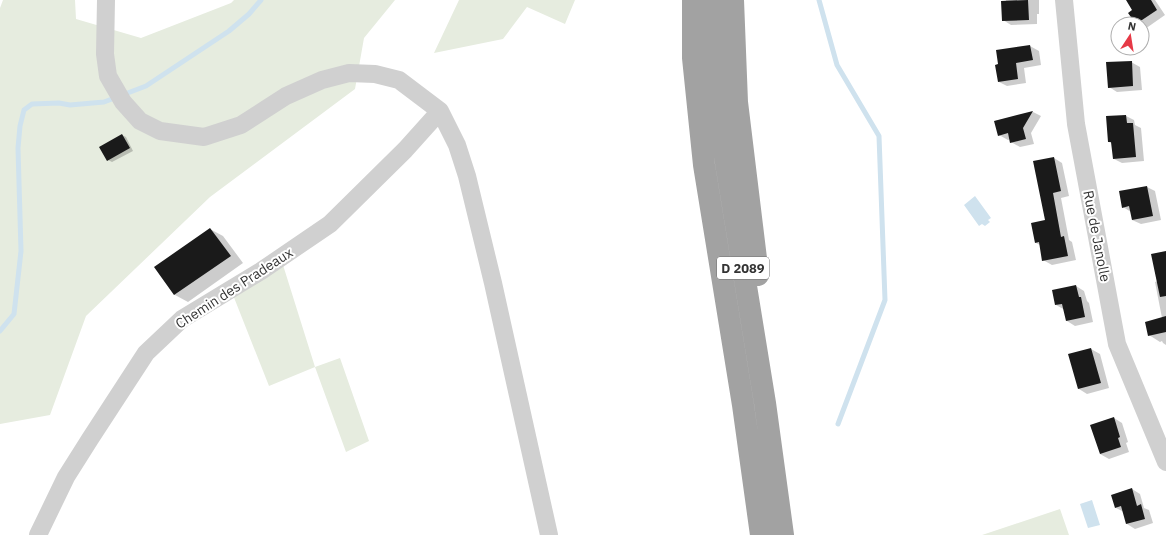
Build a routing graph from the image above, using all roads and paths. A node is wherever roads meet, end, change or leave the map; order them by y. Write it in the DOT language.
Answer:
graph roads {
  1 [pos="106,0"];
  2 [pos="693,0"];
  3 [pos="715,0"];
  4 [pos="733,0"];
  5 [pos="1064,0"];
  6 [pos="440,111"];
  7 [pos="765,402"];
  8 [pos="1166,462"];
  9 [pos="38,535"];
  10 [pos="549,535"];
  11 [pos="761,535"];
  12 [pos="783,535"];
  1 -- 6 [label="street"];
  2 -- 11 [label="highway, D 2089"];
  3 -- 7 [label="highway, D 2089"];
  4 -- 7 [label="highway"];
  5 -- 8 [label="street, Rue de Janolle"];
  6 -- 9 [label="street, Chemin des Pradeaux"];
  6 -- 10 [label="street"];
  7 -- 12 [label="highway, D 2089"];
}
